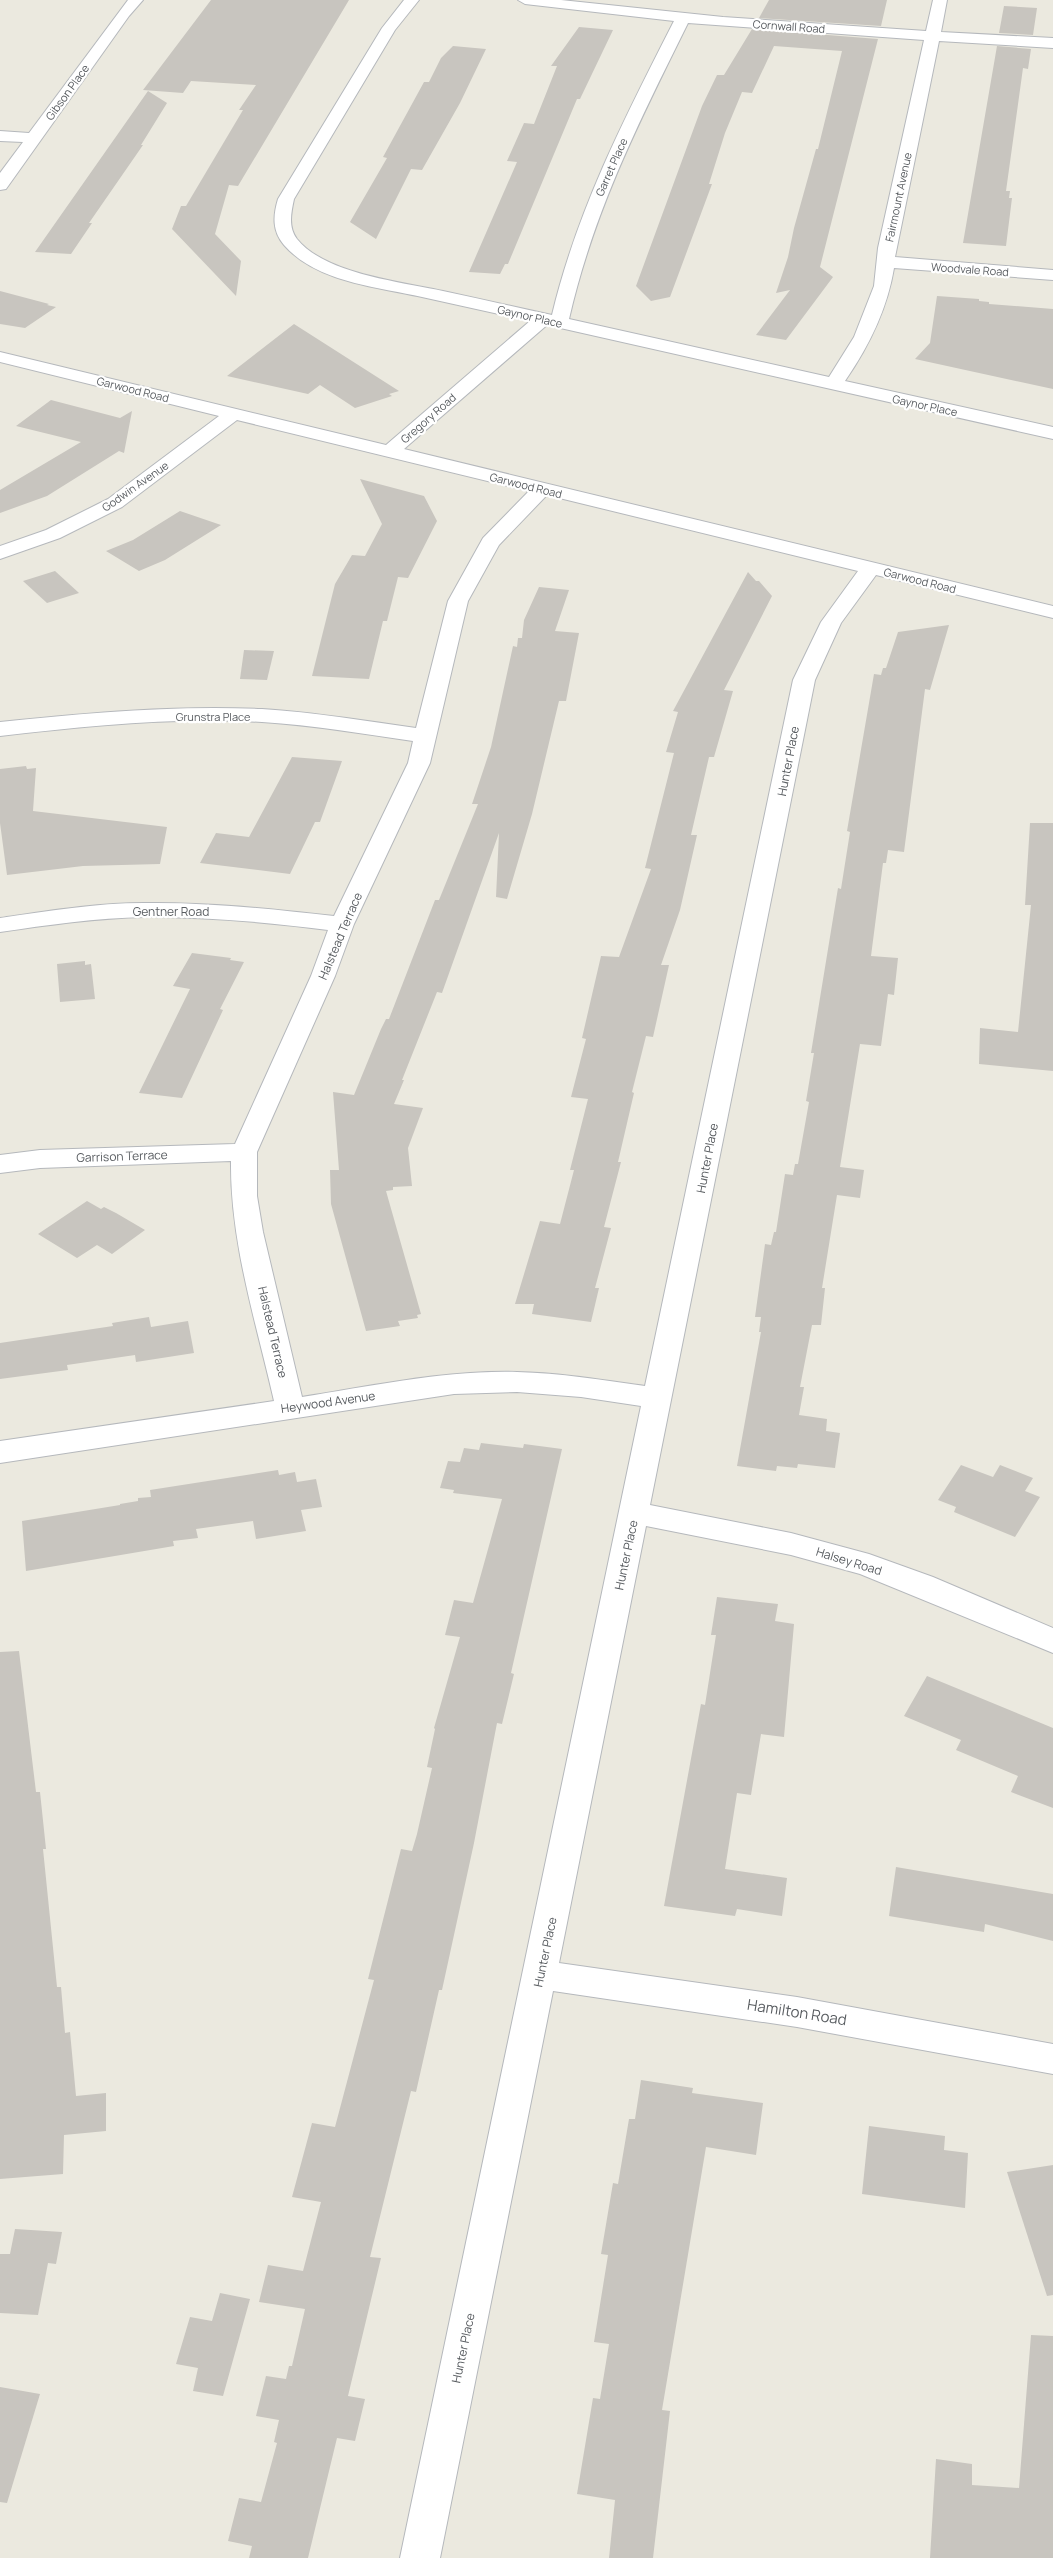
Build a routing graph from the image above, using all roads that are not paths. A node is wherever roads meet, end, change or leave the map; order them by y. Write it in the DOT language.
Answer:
graph roads {
  1 [pos="136,0"];
  2 [pos="412,0"];
  3 [pos="525,0"];
  4 [pos="940,0"];
  5 [pos="621,6"];
  6 [pos="683,18"];
  7 [pos="932,37"];
  8 [pos="1053,43"];
  9 [pos="0,136"];
  10 [pos="34,138"];
  11 [pos="0,185"];
  12 [pos="887,262"];
  13 [pos="1053,275"];
  14 [pos="551,321"];
  15 [pos="0,357"];
  16 [pos="833,385"];
  17 [pos="233,414"];
  18 [pos="1053,433"];
  19 [pos="389,452"];
  20 [pos="542,489"];
  21 [pos="0,553"];
  22 [pos="871,568"];
  23 [pos="1053,612"];
  24 [pos="0,729"];
  25 [pos="426,736"];
  26 [pos="342,924"];
  27 [pos="0,925"];
  28 [pos="244,1152"];
  29 [pos="0,1164"];
  30 [pos="658,1398"];
  31 [pos="290,1408"];
  32 [pos="0,1452"];
  33 [pos="635,1513"];
  34 [pos="1053,1641"];
  35 [pos="540,1975"];
  36 [pos="1053,2059"];
  37 [pos="420,2558"];
  1 -- 10 [label="street, Gibson Place"];
  2 -- 14 [label="street, Gaynor Place"];
  3 -- 5 [label="street, Cornwall Road"];
  4 -- 7 [label="street, Fairmount Avenue"];
  5 -- 6 [label="street, Cornwall Road"];
  6 -- 7 [label="street, Cornwall Road"];
  6 -- 14 [label="street, Garret Place"];
  7 -- 8 [label="street, Cornwall Road"];
  7 -- 12 [label="street, Fairmount Avenue"];
  9 -- 10 [label="street"];
  10 -- 11 [label="street, Gibson Place"];
  12 -- 13 [label="street, Woodvale Road"];
  12 -- 16 [label="street, Fairmount Avenue"];
  14 -- 16 [label="street, Gaynor Place"];
  14 -- 19 [label="street, Gregory Road"];
  15 -- 17 [label="street, Garwood Road"];
  16 -- 18 [label="street, Gaynor Place"];
  17 -- 19 [label="street, Garwood Road"];
  17 -- 21 [label="street, Godwin Avenue"];
  19 -- 20 [label="street, Garwood Road"];
  20 -- 22 [label="street, Garwood Road"];
  20 -- 25 [label="street, Halstead Terrace"];
  22 -- 23 [label="street, Garwood Road"];
  22 -- 30 [label="street, Hunter Place"];
  24 -- 25 [label="street, Grunstra Place"];
  25 -- 26 [label="street, Halstead Terrace"];
  26 -- 27 [label="street, Gentner Road"];
  26 -- 28 [label="street, Halstead Terrace"];
  28 -- 29 [label="street, Garrison Terrace"];
  28 -- 31 [label="street, Halstead Terrace"];
  30 -- 31 [label="street, Heywood Avenue"];
  30 -- 33 [label="street, Hunter Place"];
  31 -- 32 [label="street, Heywood Avenue"];
  33 -- 34 [label="street, Halsey Road"];
  33 -- 35 [label="street, Hunter Place"];
  35 -- 36 [label="street, Hamilton Road"];
  35 -- 37 [label="street, Hunter Place"];
}
